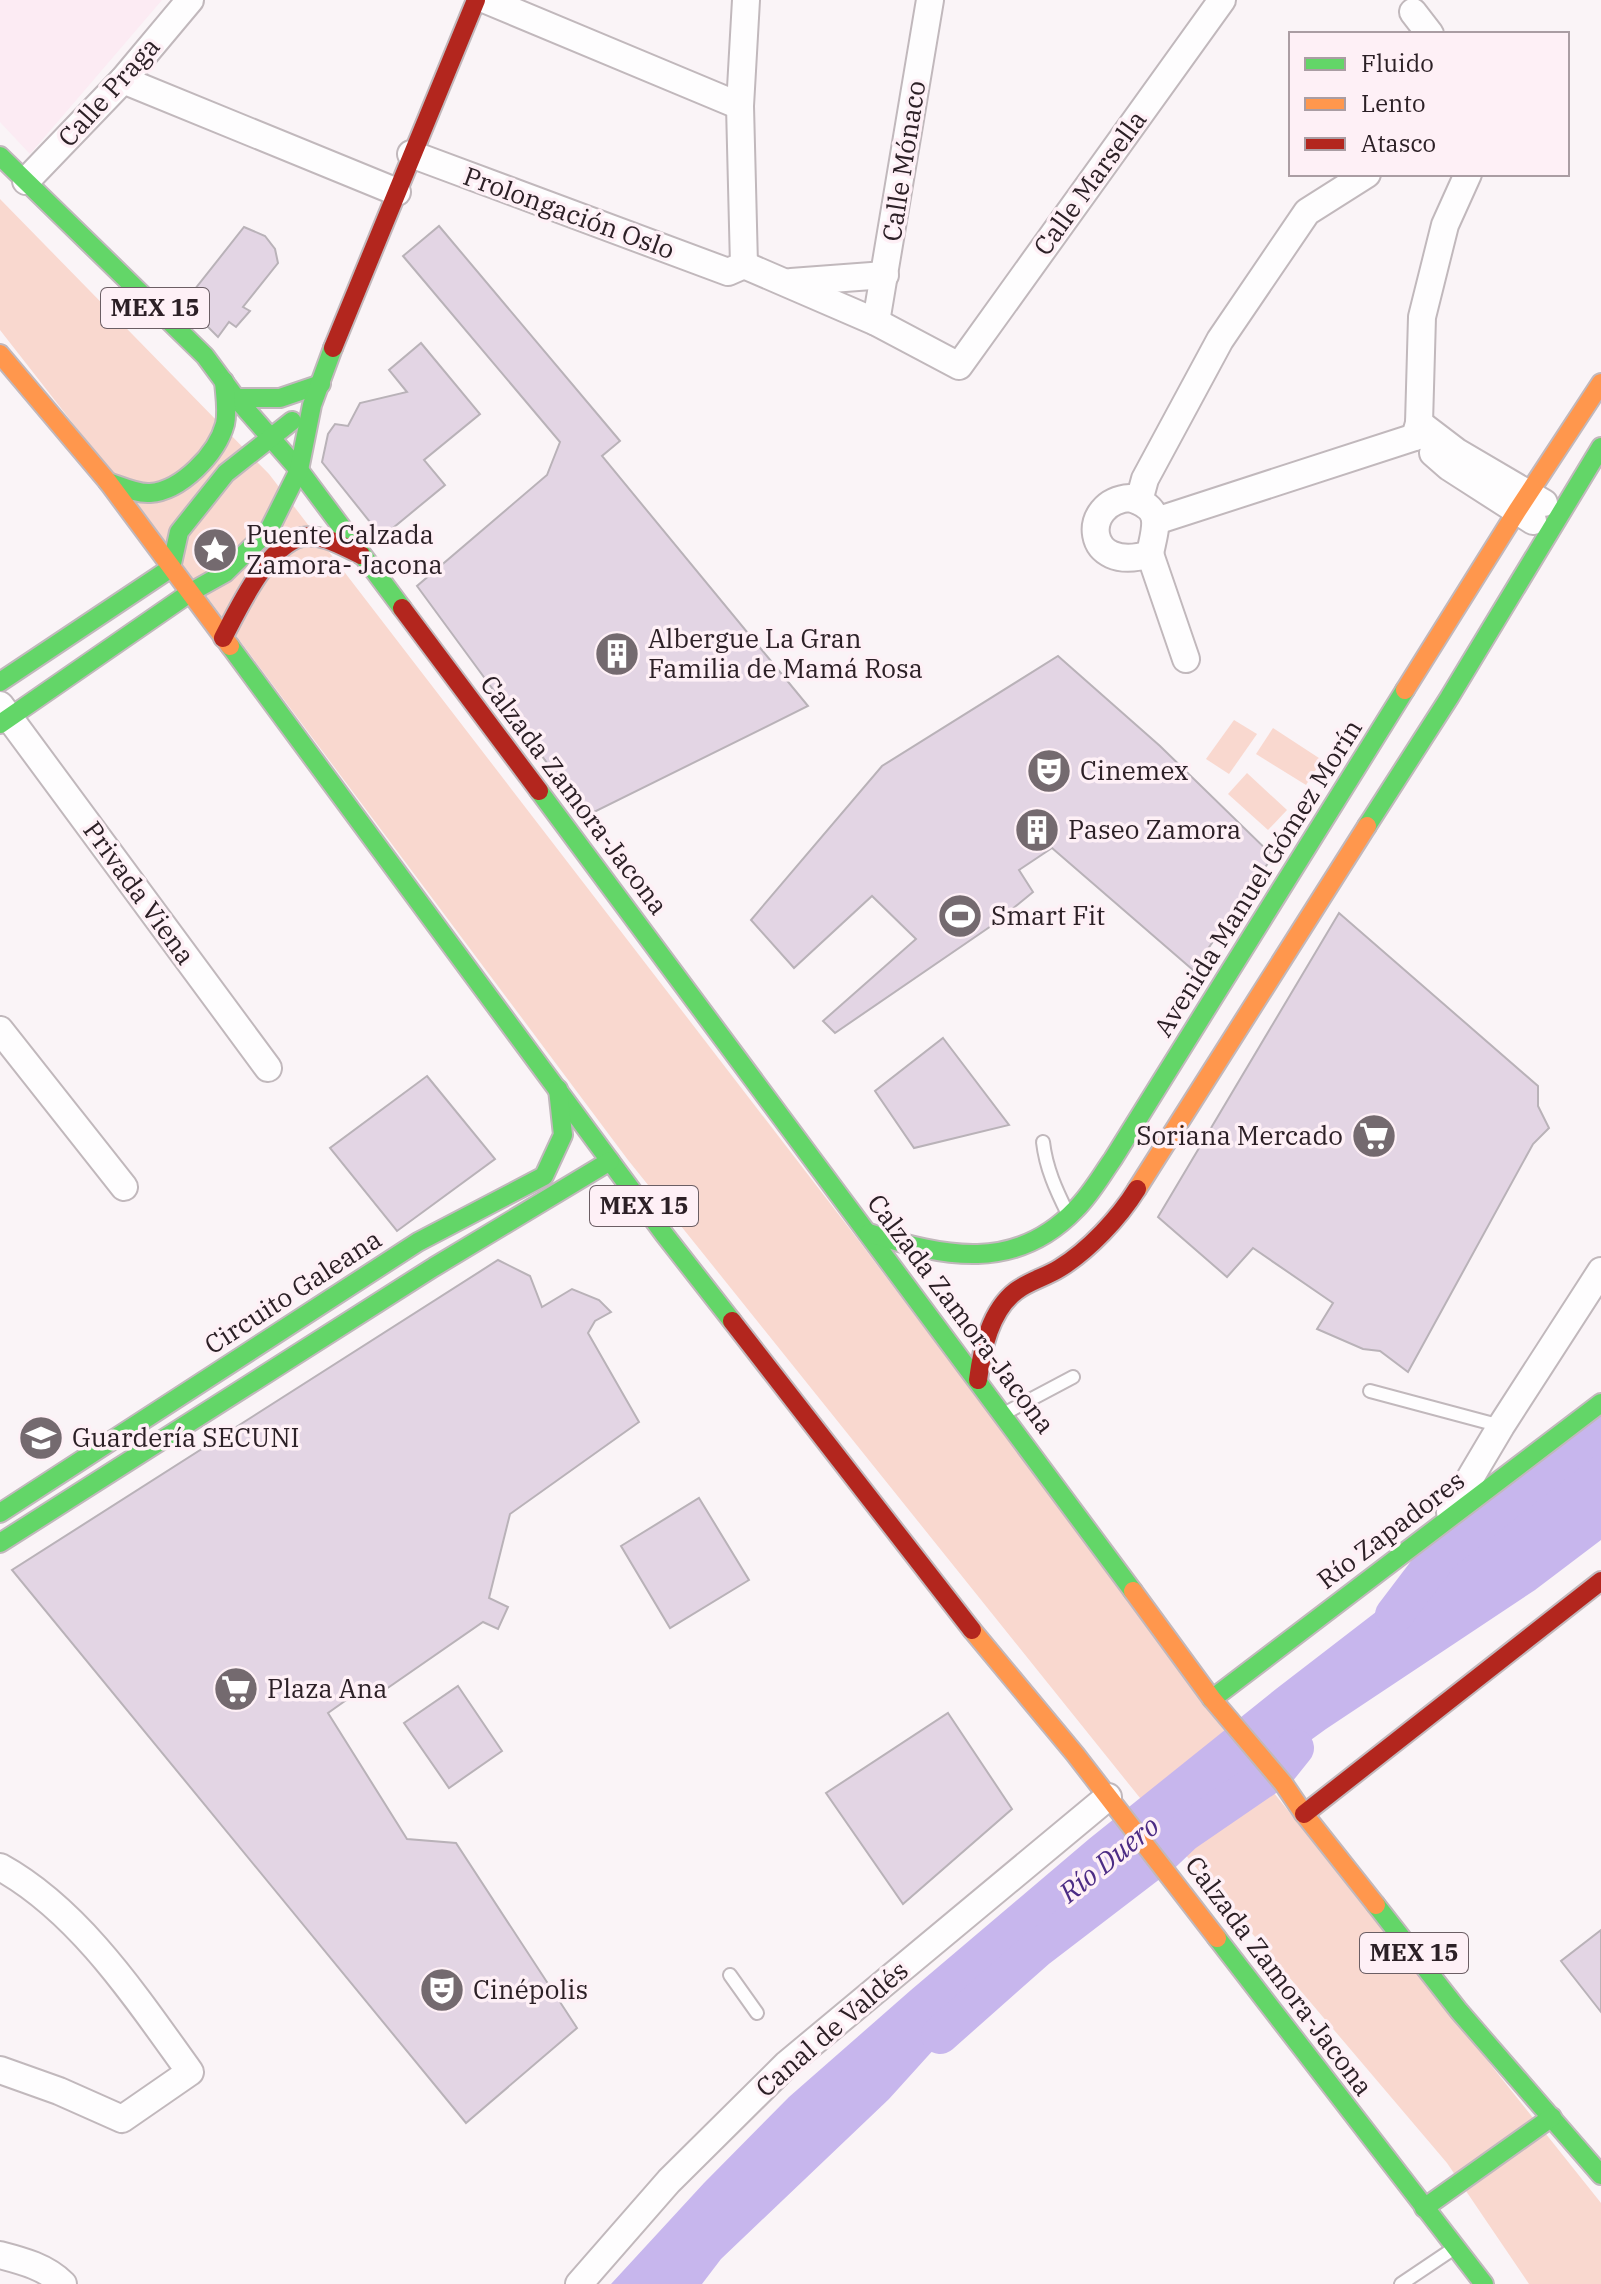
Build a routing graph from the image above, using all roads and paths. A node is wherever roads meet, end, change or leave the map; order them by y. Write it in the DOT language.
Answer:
graph roads {
  1 [pos="190,0"];
  2 [pos="476,0"];
  3 [pos="486,0"];
  4 [pos="746,0"];
  5 [pos="930,0"];
  6 [pos="1222,0"];
  7 [pos="1413,12"];
  8 [pos="1428,32"];
  9 [pos="123,80"];
  10 [pos="740,106"];
  11 [pos="411,154"];
  12 [pos="0,156"];
  13 [pos="1364,176"];
  14 [pos="1467,176"];
  15 [pos="26,181"];
  16 [pos="397,192"];
  17 [pos="736,268"];
  18 [pos="885,275"];
  19 [pos="787,282"];
  20 [pos="876,322"];
  21 [pos="0,354"];
  22 [pos="959,366"];
  23 [pos="224,381"];
  24 [pos="1601,383"];
  25 [pos="321,384"];
  26 [pos="236,398"];
  27 [pos="312,405"];
  28 [pos="1417,430"];
  29 [pos="1568,436"];
  30 [pos="270,438"];
  31 [pos="1599,455"];
  32 [pos="299,470"];
  33 [pos="108,482"];
  34 [pos="1523,502"];
  35 [pos="1148,511"];
  36 [pos="1555,522"];
  37 [pos="1150,554"];
  38 [pos="361,555"];
  39 [pos="171,568"];
  40 [pos="191,592"];
  41 [pos="223,638"];
  42 [pos="1186,659"];
  43 [pos="0,682"];
  44 [pos="3,715"];
  45 [pos="0,1030"];
  46 [pos="268,1068"];
  47 [pos="558,1089"];
  48 [pos="1043,1142"];
  49 [pos="610,1161"];
  50 [pos="124,1187"];
  51 [pos="1070,1217"];
  52 [pos="869,1233"];
  53 [pos="418,1242"];
  54 [pos="434,1267"];
  55 [pos="1601,1271"];
  56 [pos="1073,1377"];
  57 [pos="978,1380"];
  58 [pos="1370,1391"];
  59 [pos="1601,1403"];
  60 [pos="1004,1414"];
  61 [pos="1501,1426"];
  62 [pos="0,1513"];
  63 [pos="1444,1522"];
  64 [pos="0,1543"];
  65 [pos="1601,1581"];
  66 [pos="1212,1699"];
  67 [pos="1111,1802"];
  68 [pos="1304,1814"];
  69 [pos="0,1867"];
  70 [pos="730,1975"];
  71 [pos="757,2013"];
  72 [pos="0,2070"];
  73 [pos="1552,2117"];
  74 [pos="1601,2175"];
  75 [pos="1424,2208"];
  76 [pos="1456,2248"];
  77 [pos="0,2255"];
  78 [pos="63,2284"];
  79 [pos="579,2284"];
  80 [pos="1401,2284"];
  81 [pos="1484,2284"];
  1 -- 9 [label="street, Calle Praga"];
  2 -- 11 [label="street"];
  3 -- 10 [label="street"];
  4 -- 10 [label="street"];
  5 -- 18 [label="street, Calle Mónaco"];
  6 -- 22 [label="street, Calle Marsella"];
  7 -- 8 [label="street"];
  9 -- 15 [label="street, Calle Praga"];
  9 -- 16 [label="street"];
  10 -- 17 [label="street"];
  11 -- 16 [label="street"];
  11 -- 17 [label="street, Prolongación Oslo"];
  12 -- 15 [label="street, MEX 15"];
  13 -- 35 [label="street"];
  14 -- 28 [label="street"];
  15 -- 23 [label="street, MEX 15"];
  16 -- 25 [label="street"];
  17 -- 19 [label="street, Prolongación Oslo"];
  18 -- 19 [label="street, Prolongación Oslo"];
  18 -- 20 [label="street, Calle Mónaco"];
  19 -- 20 [label="street, Prolongación Oslo"];
  20 -- 22 [label="street, Prolongación Oslo"];
  21 -- 33 [label="street, MEX 15"];
  23 -- 26 [label="street, MEX 15"];
  23 -- 33 [label="street"];
  24 -- 29 [label="street, Avenida Manuel Gómez Morín"];
  25 -- 26 [label="street"];
  25 -- 27 [label="street"];
  26 -- 30 [label="street, MEX 15"];
  27 -- 30 [label="street"];
  27 -- 32 [label="street"];
  28 -- 34 [label="street"];
  28 -- 35 [label="street"];
  29 -- 31 [label="street"];
  29 -- 34 [label="street, Avenida Manuel Gómez Morín"];
  30 -- 32 [label="street, MEX 15"];
  30 -- 39 [label="street"];
  31 -- 36 [label="street"];
  32 -- 38 [label="street, Calzada Zamora-Jacona / MEX 15"];
  32 -- 40 [label="street"];
  33 -- 39 [label="street, MEX 15"];
  34 -- 36 [label="street"];
  34 -- 51 [label="street, Avenida Manuel Gómez Morín"];
  35 -- 37 [label="street"];
  35 -- 37 [label="street"];
  36 -- 57 [label="street"];
  37 -- 42 [label="street"];
  38 -- 41 [label="street"];
  38 -- 52 [label="street, Calzada Zamora-Jacona / MEX 15"];
  39 -- 40 [label="street, MEX 15"];
  39 -- 43 [label="street"];
  40 -- 41 [label="street, Calzada Zamora-Jacona / MEX 15"];
  40 -- 44 [label="street"];
  41 -- 47 [label="street, Calzada Zamora-Jacona / MEX 15"];
  44 -- 46 [label="street, Privada Viena"];
  45 -- 50 [label="street"];
  47 -- 49 [label="street, Calzada Zamora-Jacona / MEX 15"];
  47 -- 53 [label="street, Circuito Galeana"];
  48 -- 51 [label="lane"];
  49 -- 54 [label="street, Circuito Galeana"];
  49 -- 67 [label="street, Calzada Zamora-Jacona / MEX 15"];
  51 -- 52 [label="street, Avenida Manuel Gómez Morín"];
  52 -- 57 [label="street, Calzada Zamora-Jacona / MEX 15"];
  53 -- 54 [label="street"];
  53 -- 62 [label="street, Circuito Galeana"];
  54 -- 64 [label="street, Circuito Galeana"];
  55 -- 61 [label="street"];
  56 -- 60 [label="lane"];
  57 -- 60 [label="street, Calzada Zamora-Jacona / MEX 15"];
  58 -- 61 [label="lane"];
  59 -- 63 [label="street, Río Zapadores"];
  60 -- 66 [label="street, Calzada Zamora-Jacona / MEX 15"];
  61 -- 63 [label="street"];
  63 -- 66 [label="street, Río Zapadores"];
  65 -- 68 [label="street"];
  66 -- 68 [label="street, Calzada Zamora-Jacona / MEX 15"];
  67 -- 75 [label="street, Calzada Zamora-Jacona / MEX 15"];
  67 -- 79 [label="street, Canal de Valdés"];
  68 -- 73 [label="street, Calzada Zamora-Jacona / MEX 15"];
  69 -- 72 [label="street"];
  70 -- 71 [label="lane"];
  73 -- 74 [label="street, Calzada Zamora-Jacona / MEX 15"];
  73 -- 75 [label="street"];
  75 -- 76 [label="street, Calzada Zamora-Jacona / MEX 15"];
  76 -- 80 [label="lane"];
  76 -- 81 [label="street, Calzada Zamora-Jacona / MEX 15"];
  77 -- 78 [label="street"];
}
